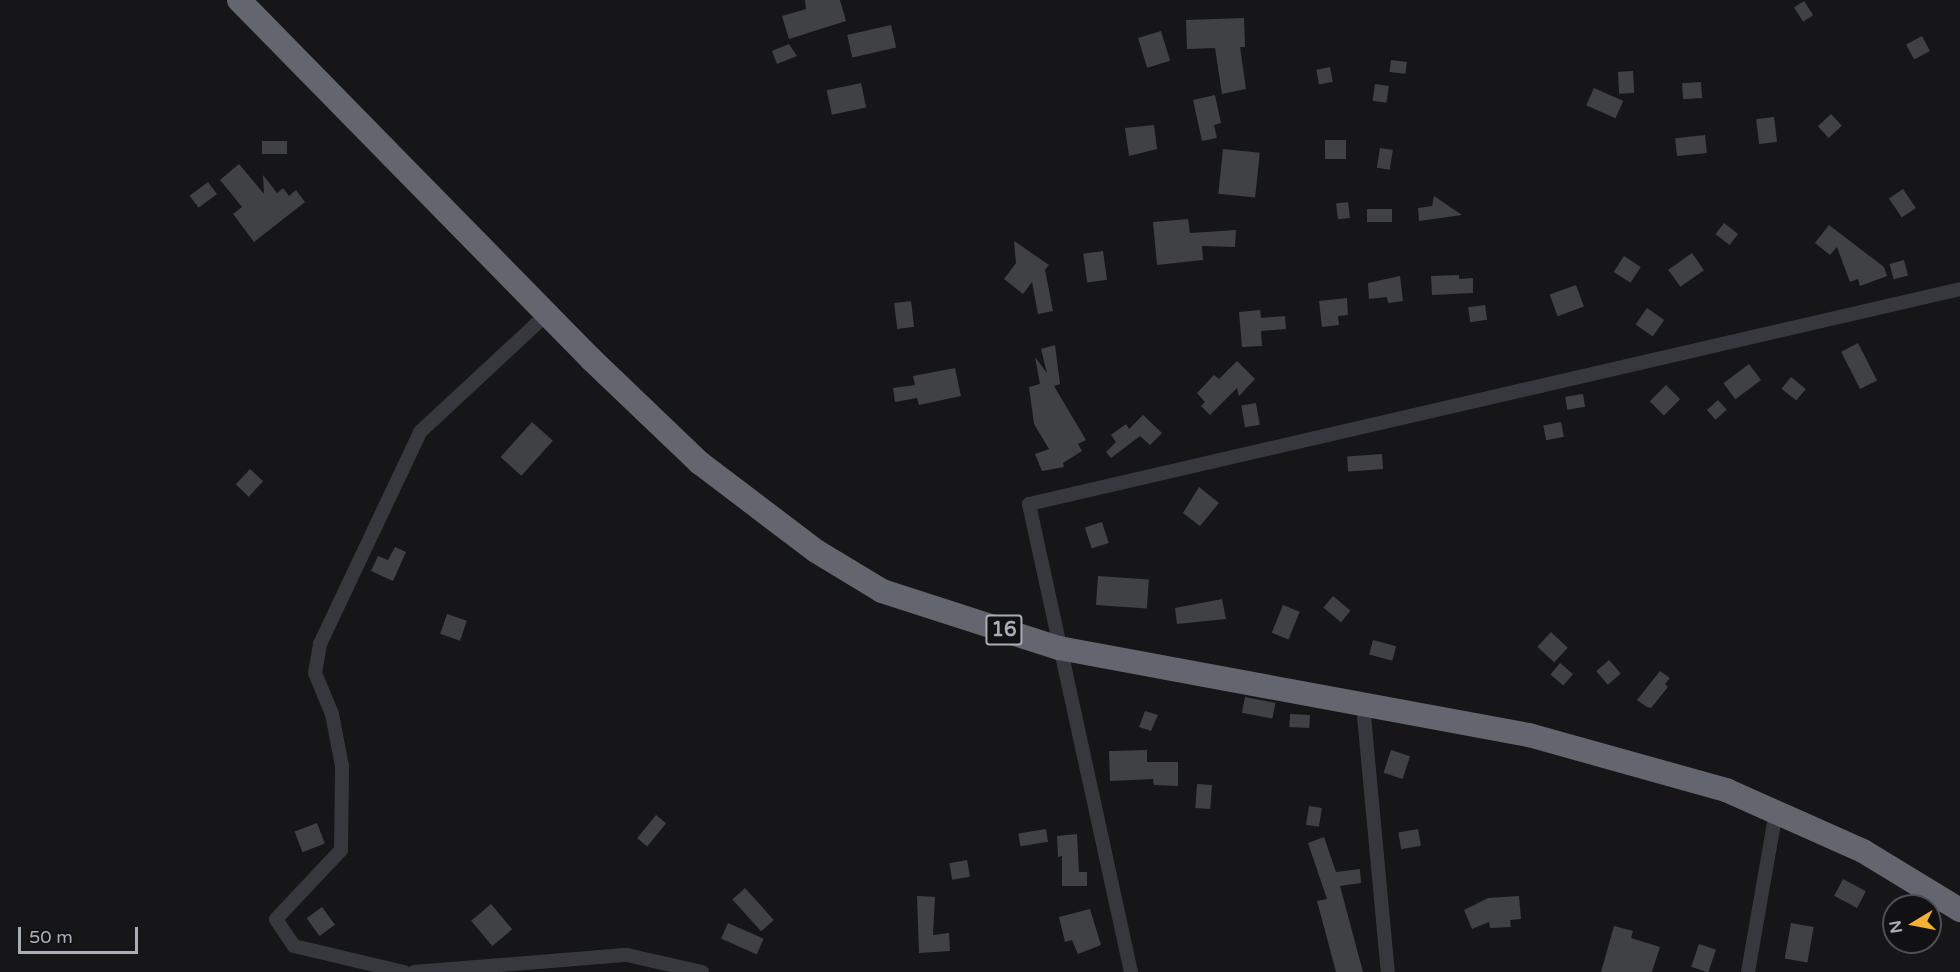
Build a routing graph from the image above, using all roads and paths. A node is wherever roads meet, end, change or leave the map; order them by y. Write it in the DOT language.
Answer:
graph roads {
  1 [pos="239,0"];
  2 [pos="1960,289"];
  3 [pos="547,314"];
  4 [pos="1059,648"];
  5 [pos="1363,705"];
  6 [pos="1776,811"];
  7 [pos="1960,910"];
  8 [pos="404,972"];
  9 [pos="414,972"];
  10 [pos="702,972"];
  11 [pos="1131,972"];
  12 [pos="1388,972"];
  13 [pos="1748,972"];
  1 -- 3 [label="highway, 16"];
  2 -- 4 [label="street"];
  3 -- 4 [label="highway, 16"];
  3 -- 8 [label="street"];
  4 -- 5 [label="highway, 16"];
  4 -- 11 [label="street"];
  5 -- 6 [label="highway, 16"];
  5 -- 12 [label="street"];
  6 -- 7 [label="highway, 16"];
  6 -- 13 [label="street"];
  9 -- 10 [label="street"];
}
